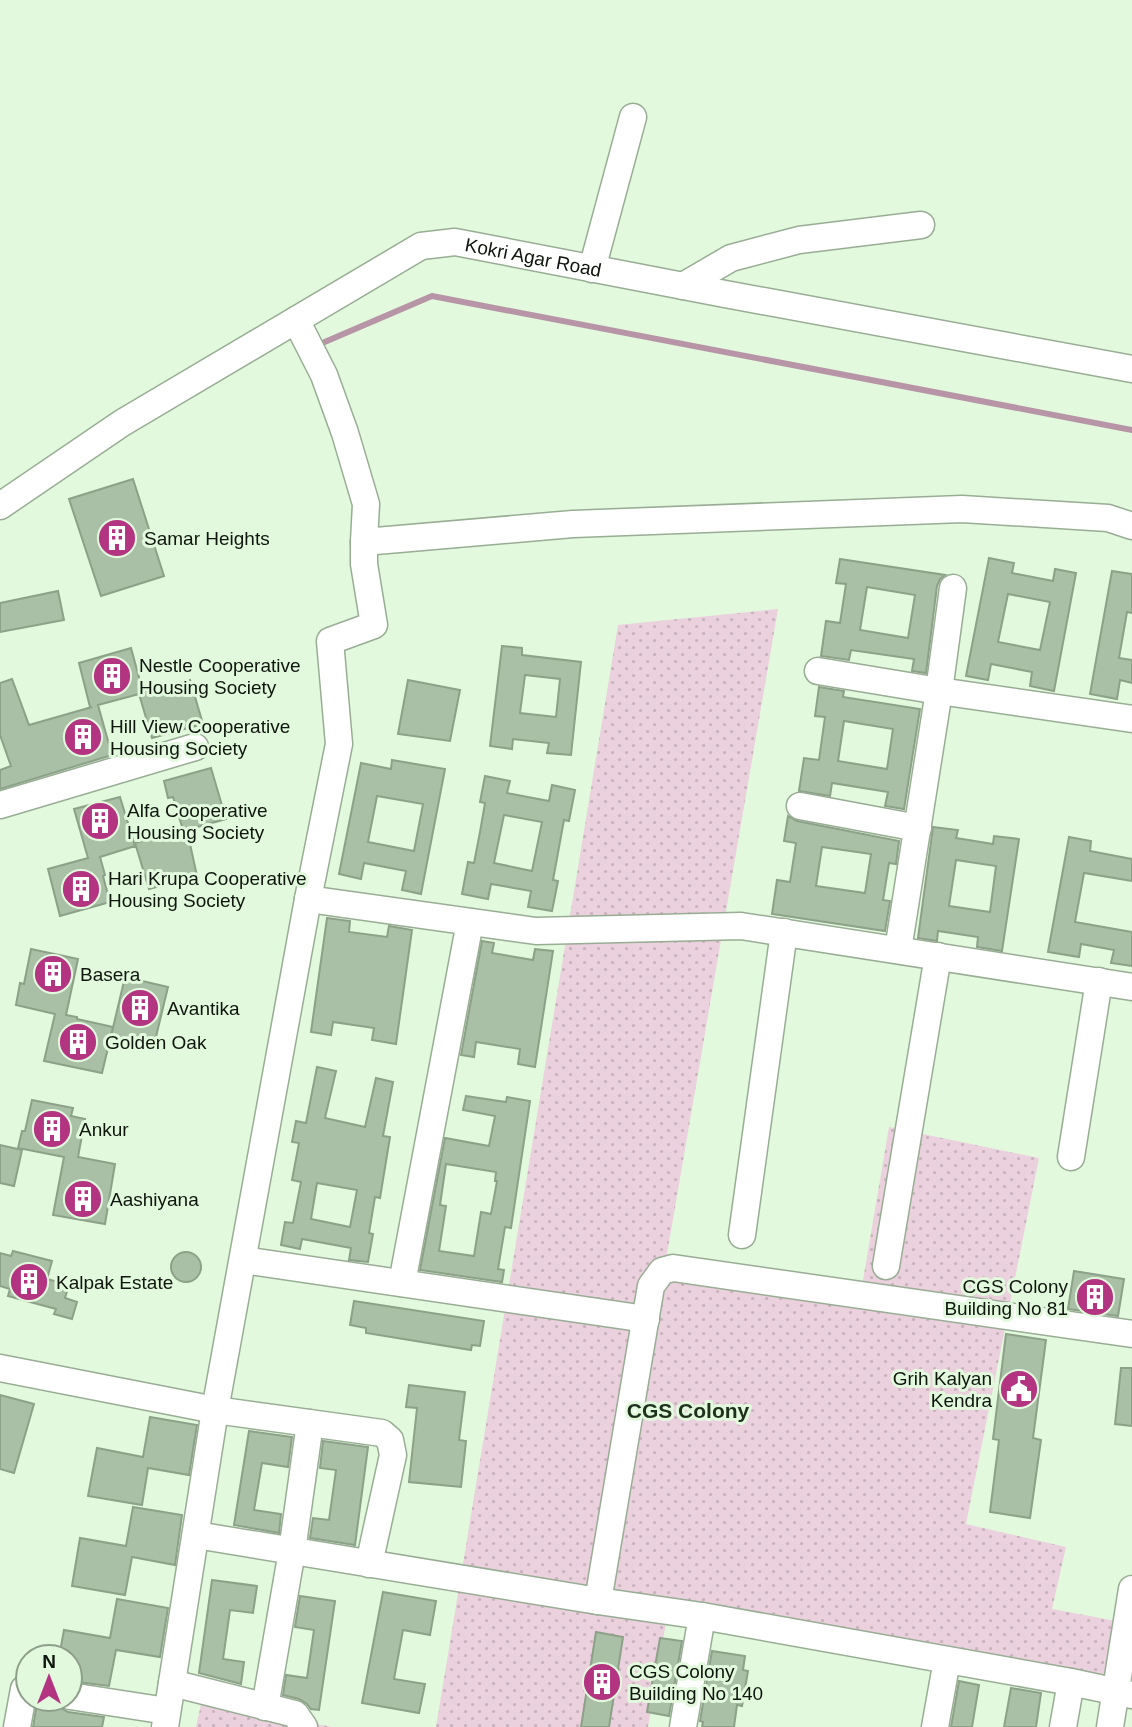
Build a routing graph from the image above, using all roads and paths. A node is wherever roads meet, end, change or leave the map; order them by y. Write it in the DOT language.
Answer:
graph roads {
  1 [pos="633,117"];
  2 [pos="921,225"];
  3 [pos="592,269"];
  4 [pos="683,286"];
  5 [pos="296,320"];
  6 [pos="1132,369"];
  7 [pos="0,506"];
  8 [pos="1132,526"];
  9 [pos="364,542"];
  10 [pos="953,588"];
  11 [pos="818,671"];
  12 [pos="939,691"];
  13 [pos="1132,719"];
  14 [pos="195,747"];
  15 [pos="0,805"];
  16 [pos="800,806"];
  17 [pos="918,828"];
  18 [pos="308,899"];
  19 [pos="470,922"];
  20 [pos="784,932"];
  21 [pos="898,950"];
  22 [pos="939,956"];
  23 [pos="1099,981"];
  24 [pos="1132,987"];
  25 [pos="1071,1157"];
  26 [pos="742,1235"];
  27 [pos="243,1260"];
  28 [pos="886,1266"];
  29 [pos="402,1283"];
  30 [pos="646,1319"];
  31 [pos="1132,1334"];
  32 [pos="0,1368"];
  33 [pos="215,1410"];
  34 [pos="310,1423"];
  35 [pos="196,1535"];
  36 [pos="292,1551"];
  37 [pos="369,1564"];
  38 [pos="1131,1600"];
  39 [pos="598,1601"];
  40 [pos="702,1616"];
  41 [pos="947,1660"];
  42 [pos="1071,1682"];
  43 [pos="172,1683"];
  44 [pos="1124,1693"];
  45 [pos="84,1699"];
  46 [pos="265,1707"];
  47 [pos="166,1719"];
  48 [pos="304,1727"];
  49 [pos="683,1727"];
  50 [pos="935,1727"];
  51 [pos="1063,1727"];
  52 [pos="1110,1727"];
  1 -- 3 [label="street"];
  2 -- 4 [label="street"];
  3 -- 4 [label="street, Kokri Agar Road"];
  3 -- 5 [label="street, Kokri Agar Road"];
  4 -- 6 [label="street, Kokri Agar Road"];
  5 -- 7 [label="street, Kokri Agar Road"];
  5 -- 9 [label="street"];
  8 -- 9 [label="street"];
  9 -- 18 [label="street"];
  10 -- 12 [label="street"];
  11 -- 12 [label="street"];
  12 -- 13 [label="street"];
  12 -- 17 [label="street"];
  14 -- 15 [label="street"];
  16 -- 17 [label="street"];
  17 -- 21 [label="street"];
  18 -- 19 [label="street"];
  18 -- 27 [label="street"];
  19 -- 20 [label="street"];
  19 -- 29 [label="street"];
  20 -- 21 [label="street"];
  20 -- 26 [label="street"];
  21 -- 22 [label="street"];
  22 -- 23 [label="street"];
  22 -- 28 [label="street"];
  23 -- 24 [label="street"];
  23 -- 25 [label="street"];
  27 -- 29 [label="street"];
  27 -- 33 [label="street"];
  29 -- 30 [label="street"];
  30 -- 31 [label="street"];
  30 -- 39 [label="street"];
  32 -- 33 [label="street"];
  33 -- 34 [label="street"];
  33 -- 35 [label="street"];
  34 -- 36 [label="street"];
  34 -- 37 [label="street"];
  35 -- 36 [label="street"];
  35 -- 43 [label="street"];
  36 -- 37 [label="street"];
  36 -- 46 [label="street"];
  37 -- 39 [label="street"];
  38 -- 44 [label="street"];
  39 -- 40 [label="street"];
  40 -- 41 [label="street"];
  40 -- 49 [label="street"];
  41 -- 42 [label="street"];
  41 -- 50 [label="street"];
  42 -- 44 [label="street"];
  42 -- 51 [label="street"];
  43 -- 46 [label="street"];
  43 -- 47 [label="street"];
  44 -- 52 [label="street"];
  45 -- 47 [label="street"];
  46 -- 48 [label="street"];
}
